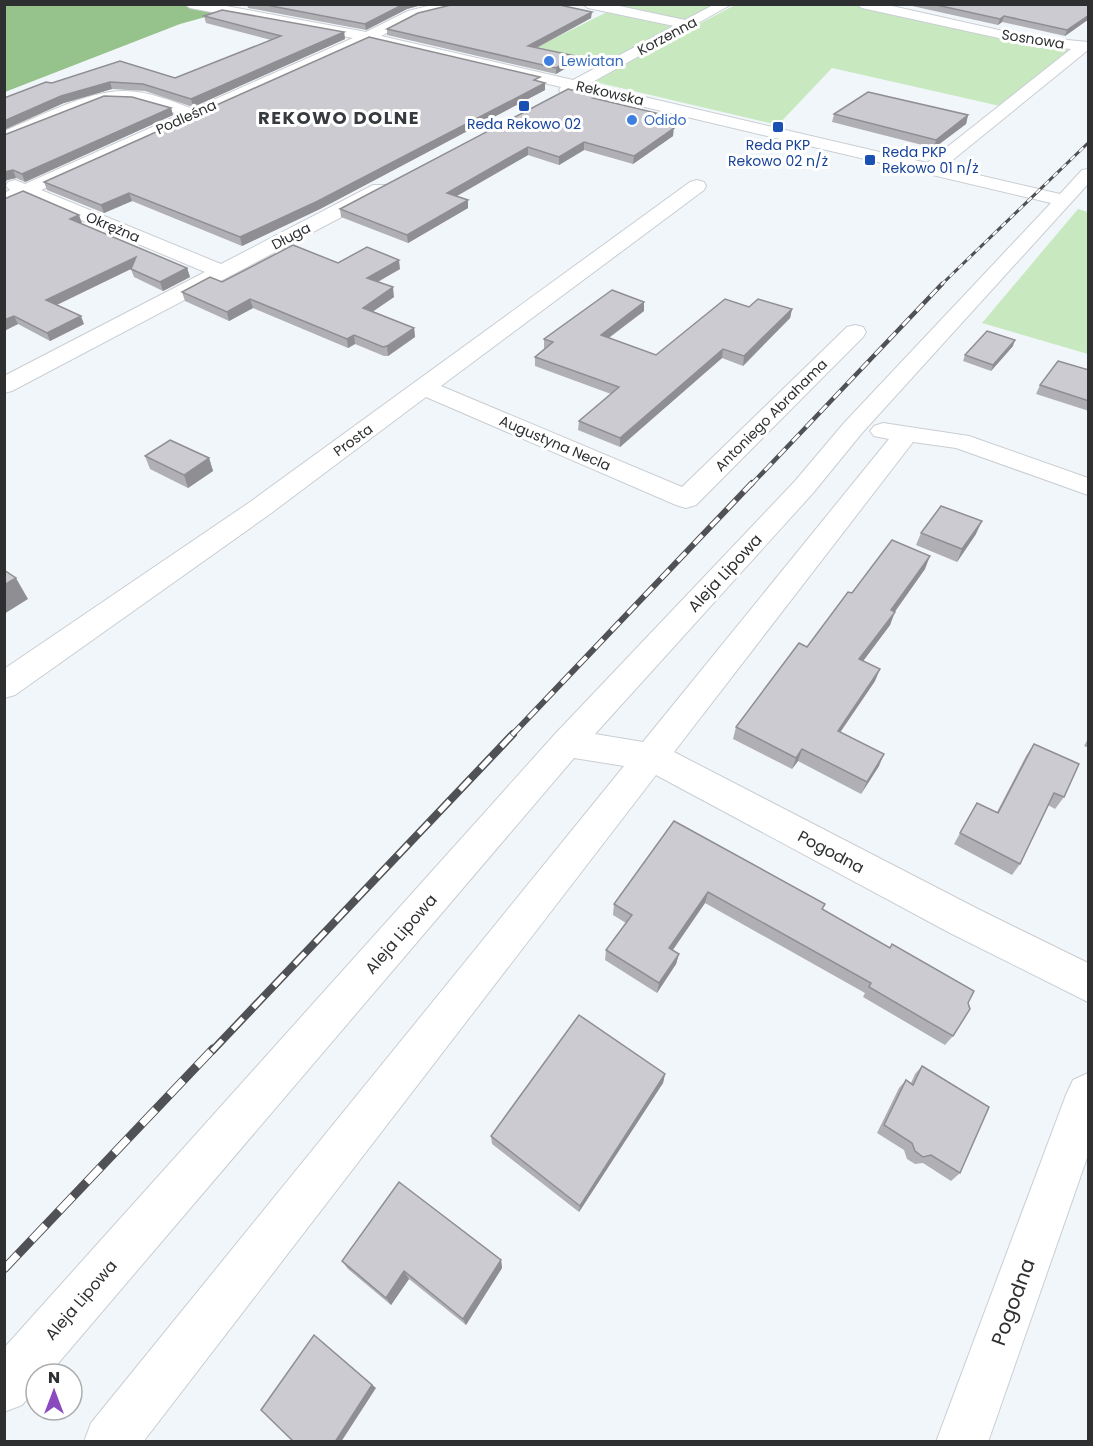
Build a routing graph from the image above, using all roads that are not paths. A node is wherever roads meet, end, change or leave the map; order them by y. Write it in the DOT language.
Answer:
graph roads {
  1 [pos="190,4"];
  2 [pos="455,4"];
  3 [pos="588,4"];
  4 [pos="726,4"];
  5 [pos="862,4"];
  6 [pos="198,5"];
  7 [pos="688,25"];
  8 [pos="368,37"];
  9 [pos="1086,46"];
  10 [pos="576,85"];
  11 [pos="550,99"];
  12 [pos="191,114"];
  13 [pos="4,137"];
  14 [pos="931,168"];
  15 [pos="1089,174"];
  16 [pos="396,180"];
  17 [pos="4,182"];
  18 [pos="697,186"];
  19 [pos="26,190"];
  20 [pos="4,200"];
  21 [pos="1063,200"];
  22 [pos="222,272"];
  23 [pos="855,332"];
  24 [pos="4,386"];
  25 [pos="424,388"];
  26 [pos="853,428"];
  27 [pos="906,434"];
  28 [pos="804,487"];
  29 [pos="1089,487"];
  30 [pos="686,499"];
  31 [pos="850,506"];
  32 [pos="4,686"];
  33 [pos="567,743"];
  34 [pos="652,757"];
  35 [pos="1089,983"];
  36 [pos="1089,1095"];
  37 [pos="4,1388"];
  38 [pos="110,1442"];
  39 [pos="962,1442"];
  1 -- 6 [label="street, Rekowska"];
  2 -- 8 [label="street"];
  3 -- 7 [label="street"];
  4 -- 7 [label="street, Korzenna"];
  5 -- 9 [label="street, Sosnowa"];
  6 -- 8 [label="street, Rekowska"];
  7 -- 10 [label="street, Korzenna"];
  8 -- 10 [label="street, Rekowska"];
  8 -- 12 [label="street, Podleśna"];
  9 -- 14 [label="street, Sosnowa"];
  10 -- 11 [label="street"];
  10 -- 14 [label="street, Rekowska"];
  12 -- 13 [label="street"];
  12 -- 19 [label="street, Podleśna"];
  14 -- 21 [label="street, Rekowska"];
  15 -- 21 [label="street, Aleja Lipowa"];
  16 -- 22 [label="street, Długa"];
  17 -- 19 [label="street, Okrężna"];
  18 -- 25 [label="street, Prosta"];
  19 -- 20 [label="street, Podleśna"];
  19 -- 22 [label="street, Okrężna"];
  21 -- 26 [label="street, Aleja Lipowa"];
  22 -- 24 [label="street, Długa"];
  23 -- 30 [label="street, Antoniego Abrahama"];
  25 -- 30 [label="street, Augustyna Necla"];
  25 -- 32 [label="street, Prosta"];
  26 -- 27 [label="street"];
  26 -- 28 [label="street, Aleja Lipowa"];
  27 -- 29 [label="street"];
  27 -- 31 [label="street"];
  28 -- 31 [label="street"];
  28 -- 33 [label="street, Aleja Lipowa"];
  31 -- 34 [label="street"];
  33 -- 34 [label="street, Pogodna"];
  33 -- 37 [label="street, Aleja Lipowa"];
  34 -- 35 [label="street, Pogodna"];
  34 -- 38 [label="street"];
  36 -- 39 [label="street, Pogodna"];
}
